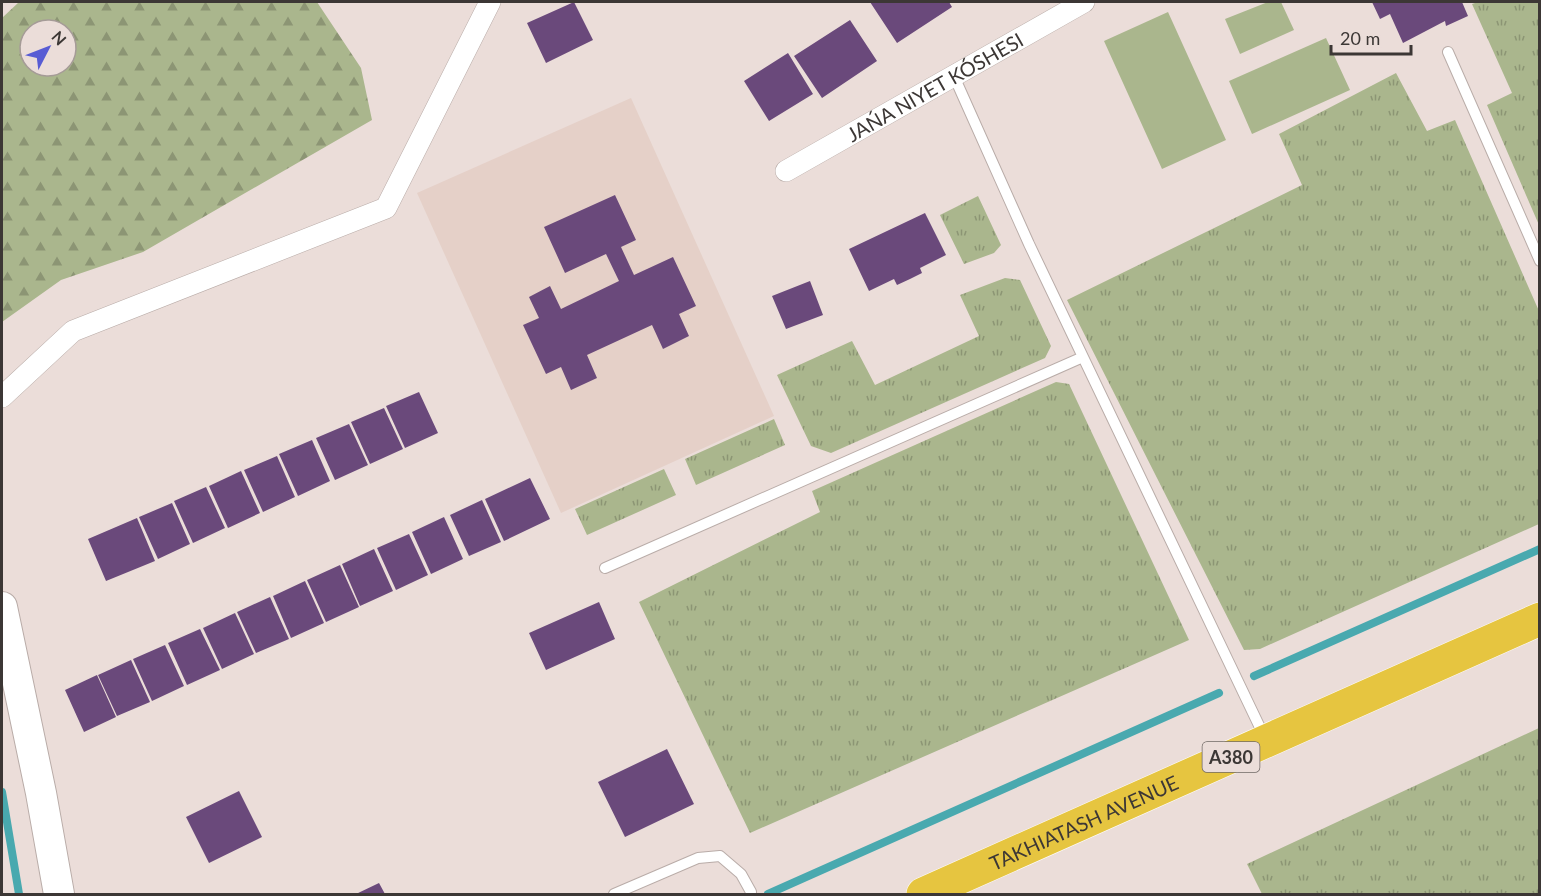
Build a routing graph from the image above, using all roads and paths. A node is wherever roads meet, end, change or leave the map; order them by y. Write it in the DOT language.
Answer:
graph roads {
  1 [pos="503,2"];
  2 [pos="1084,2"];
  3 [pos="487,8"];
  4 [pos="1448,52"];
  5 [pos="953,74"];
  6 [pos="786,171"];
  7 [pos="1539,261"];
  8 [pos="1083,357"];
  9 [pos="2,397"];
  10 [pos="605,568"];
  11 [pos="2,607"];
  12 [pos="1539,619"];
  13 [pos="1267,741"];
  14 [pos="751,892"];
  15 [pos="59,894"];
  16 [pos="614,894"];
  17 [pos="923,894"];
  1 -- 3 [label="street"];
  2 -- 5 [label="street, JAŃA NIYET KÓSHESI"];
  3 -- 9 [label="street"];
  4 -- 7 [label="lane"];
  5 -- 6 [label="street, JAŃA NIYET KÓSHESI"];
  5 -- 8 [label="lane"];
  8 -- 10 [label="lane"];
  8 -- 13 [label="lane"];
  11 -- 15 [label="street"];
  12 -- 13 [label="highway, TAKHIATASH AVENUE / A380"];
  13 -- 17 [label="highway, TAKHIATASH AVENUE / A380"];
  14 -- 16 [label="lane"];
}
